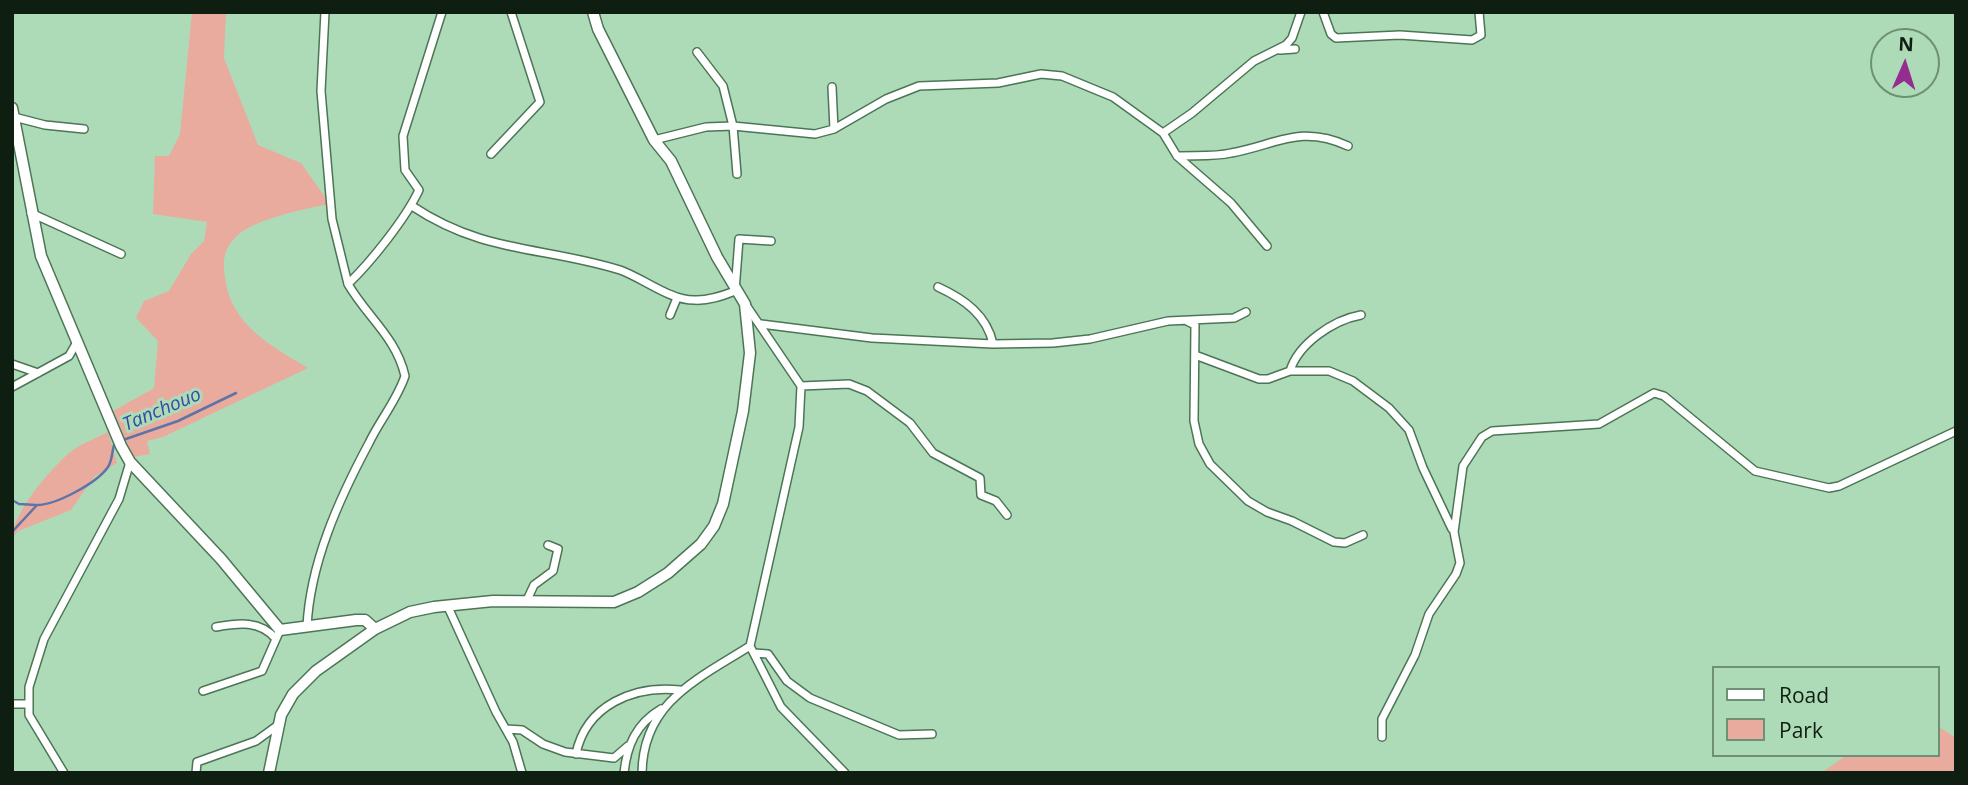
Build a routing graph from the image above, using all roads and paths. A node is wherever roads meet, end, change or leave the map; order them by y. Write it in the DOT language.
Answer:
graph roads {
  1 [pos="325,12"];
  2 [pos="442,12"];
  3 [pos="511,12"];
  4 [pos="593,12"];
  5 [pos="1301,12"];
  6 [pos="1323,12"];
  7 [pos="1479,12"];
  8 [pos="1295,49"];
  9 [pos="1279,50"];
  10 [pos="696,52"];
  11 [pos="832,87"];
  12 [pos="13,112"];
  13 [pos="733,126"];
  14 [pos="83,129"];
  15 [pos="834,129"];
  16 [pos="1163,133"];
  17 [pos="654,140"];
  18 [pos="1348,146"];
  19 [pos="491,154"];
  20 [pos="1177,156"];
  21 [pos="737,174"];
  22 [pos="412,206"];
  23 [pos="31,213"];
  24 [pos="771,240"];
  25 [pos="1267,246"];
  26 [pos="121,254"];
  27 [pos="348,284"];
  28 [pos="938,287"];
  29 [pos="735,291"];
  30 [pos="672,295"];
  31 [pos="745,304"];
  32 [pos="1246,312"];
  33 [pos="670,315"];
  34 [pos="1361,315"];
  35 [pos="1186,321"];
  36 [pos="761,324"];
  37 [pos="78,342"];
  38 [pos="993,344"];
  39 [pos="1195,355"];
  40 [pos="69,356"];
  41 [pos="84,358"];
  42 [pos="12,365"];
  43 [pos="1290,371"];
  44 [pos="38,373"];
  45 [pos="801,386"];
  46 [pos="12,387"];
  47 [pos="1956,431"];
  48 [pos="130,462"];
  49 [pos="1007,516"];
  50 [pos="1454,532"];
  51 [pos="1363,535"];
  52 [pos="548,545"];
  53 [pos="527,600"];
  54 [pos="448,607"];
  55 [pos="307,627"];
  56 [pos="216,628"];
  57 [pos="375,629"];
  58 [pos="278,635"];
  59 [pos="752,649"];
  60 [pos="680,690"];
  61 [pos="203,691"];
  62 [pos="12,704"];
  63 [pos="27,704"];
  64 [pos="661,709"];
  65 [pos="278,725"];
  66 [pos="507,729"];
  67 [pos="932,734"];
  68 [pos="1382,737"];
  69 [pos="628,746"];
  70 [pos="576,754"];
  71 [pos="64,773"];
  72 [pos="196,773"];
  73 [pos="269,773"];
  74 [pos="522,773"];
  75 [pos="624,773"];
  76 [pos="642,773"];
  77 [pos="845,773"];
  1 -- 27 [label="street"];
  2 -- 22 [label="street"];
  3 -- 19 [label="street"];
  4 -- 17 [label="main road"];
  5 -- 9 [label="street"];
  6 -- 7 [label="street"];
  8 -- 9 [label="street"];
  9 -- 16 [label="street"];
  10 -- 13 [label="street"];
  11 -- 15 [label="street"];
  12 -- 14 [label="street"];
  12 -- 23 [label="main road"];
  13 -- 15 [label="street"];
  13 -- 17 [label="street"];
  13 -- 21 [label="street"];
  15 -- 16 [label="street"];
  16 -- 20 [label="street"];
  17 -- 29 [label="main road"];
  18 -- 20 [label="street"];
  20 -- 25 [label="street"];
  22 -- 27 [label="street"];
  22 -- 30 [label="street"];
  23 -- 26 [label="street"];
  23 -- 37 [label="main road"];
  24 -- 29 [label="street"];
  27 -- 55 [label="street"];
  28 -- 38 [label="street"];
  29 -- 30 [label="street"];
  29 -- 31 [label="main road"];
  30 -- 33 [label="street"];
  31 -- 36 [label="street"];
  31 -- 53 [label="main road"];
  32 -- 35 [label="street"];
  34 -- 43 [label="street"];
  35 -- 38 [label="street"];
  35 -- 39 [label="street"];
  36 -- 38 [label="street"];
  36 -- 45 [label="street"];
  37 -- 40 [label="street"];
  37 -- 41 [label="main road"];
  39 -- 43 [label="street"];
  39 -- 51 [label="street"];
  40 -- 41 [label="street"];
  40 -- 44 [label="street"];
  41 -- 48 [label="main road"];
  42 -- 44 [label="street"];
  43 -- 50 [label="street"];
  44 -- 46 [label="street"];
  45 -- 49 [label="street"];
  45 -- 59 [label="street"];
  47 -- 50 [label="street"];
  48 -- 58 [label="main road"];
  48 -- 63 [label="street"];
  50 -- 68 [label="street"];
  52 -- 53 [label="street"];
  53 -- 54 [label="main road"];
  54 -- 57 [label="main road"];
  54 -- 66 [label="street"];
  55 -- 57 [label="main road"];
  55 -- 58 [label="main road"];
  56 -- 58 [label="street"];
  57 -- 65 [label="main road"];
  58 -- 61 [label="street"];
  59 -- 60 [label="street"];
  59 -- 67 [label="street"];
  59 -- 77 [label="street"];
  60 -- 64 [label="street"];
  60 -- 70 [label="street"];
  62 -- 63 [label="street"];
  63 -- 71 [label="street"];
  64 -- 69 [label="street"];
  64 -- 76 [label="street"];
  65 -- 72 [label="street"];
  65 -- 73 [label="main road"];
  66 -- 70 [label="street"];
  66 -- 74 [label="street"];
  69 -- 70 [label="street"];
  69 -- 75 [label="street"];
}
